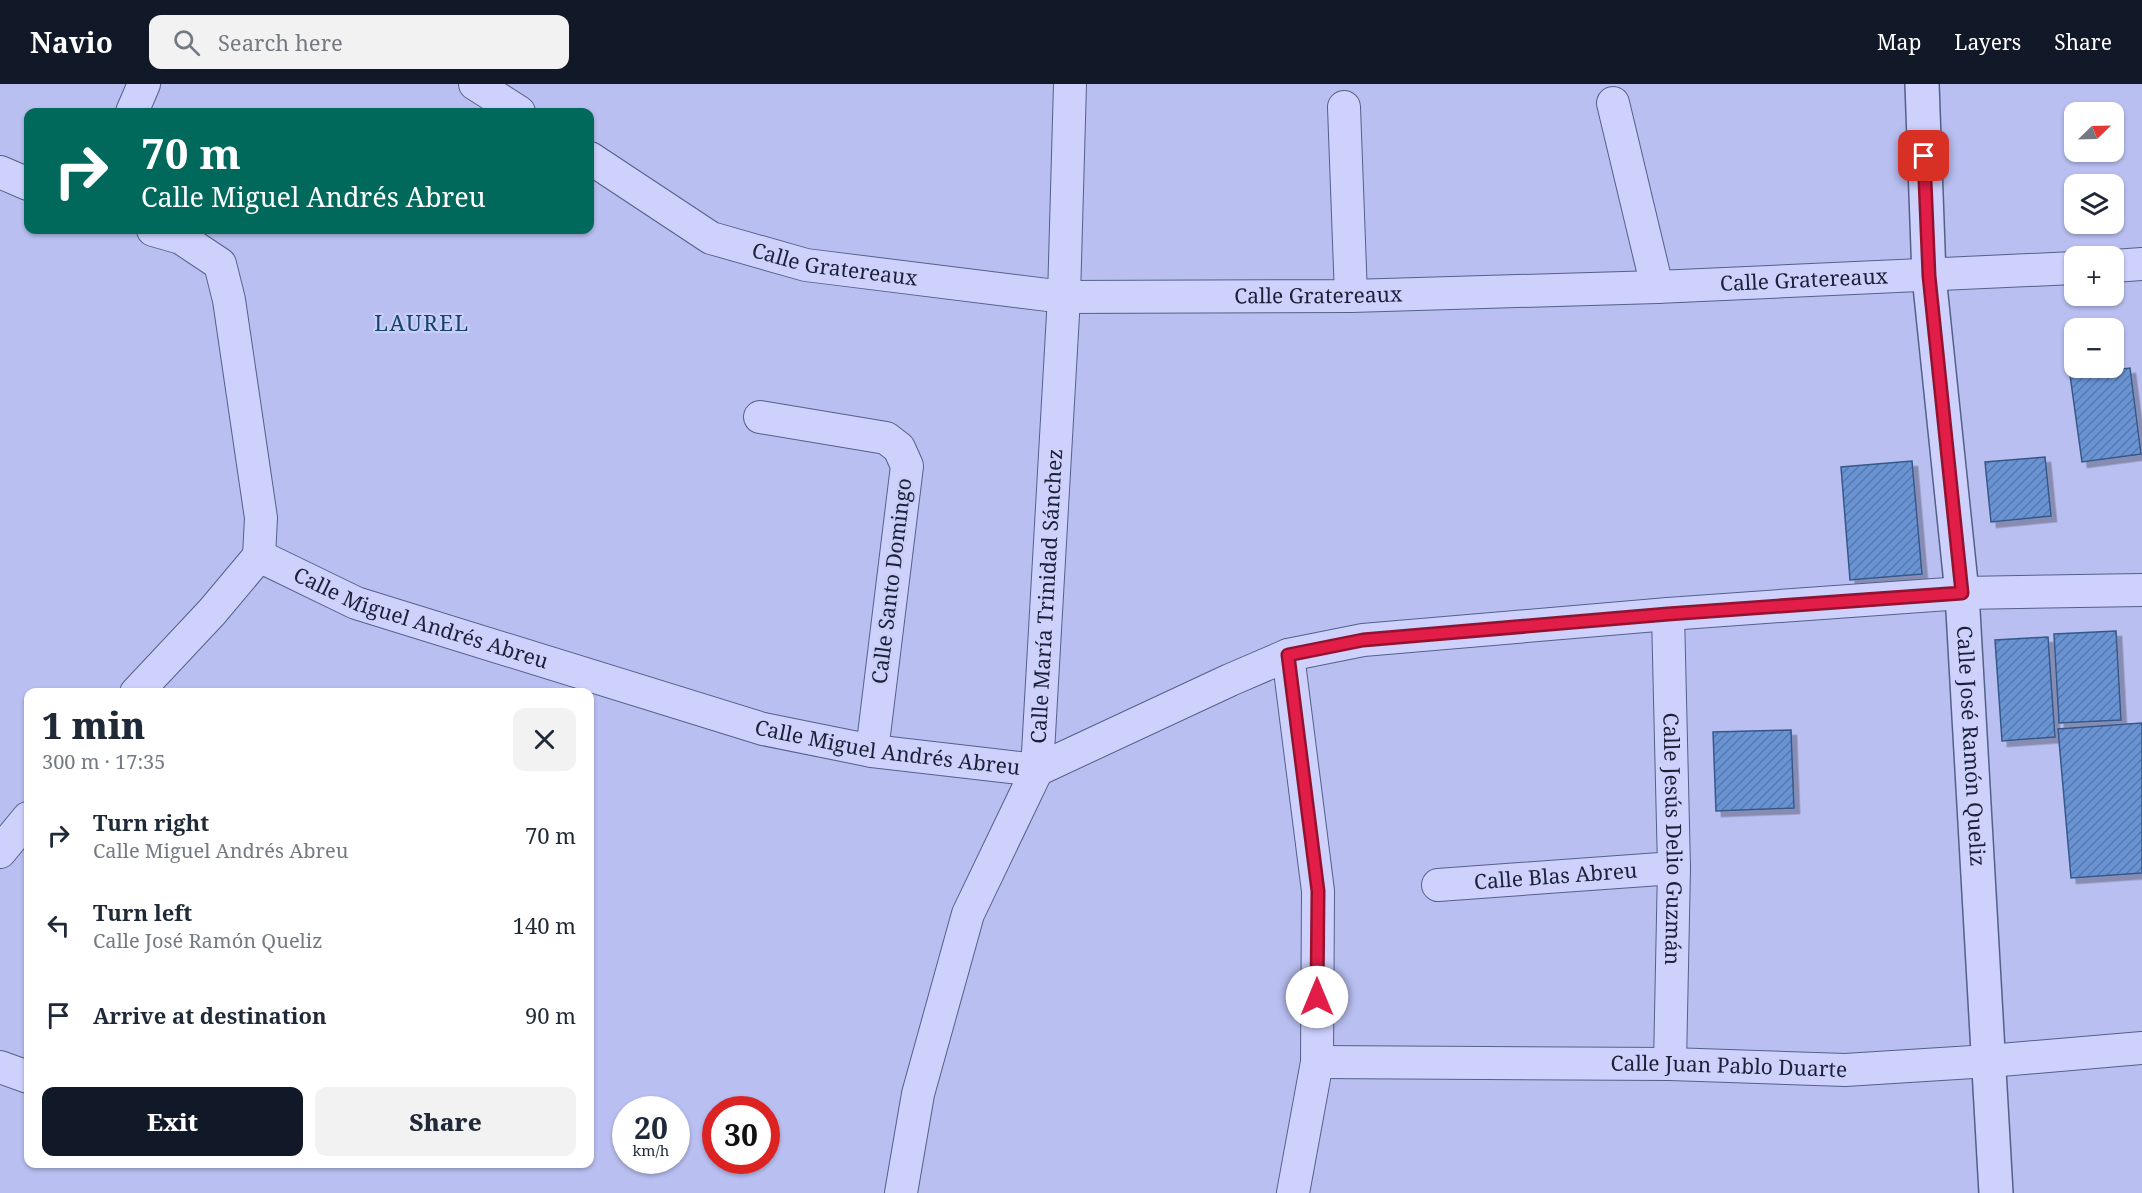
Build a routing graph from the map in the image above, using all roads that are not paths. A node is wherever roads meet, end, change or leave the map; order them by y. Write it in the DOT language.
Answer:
graph roads {
  1 [pos="144,84"];
  2 [pos="475,84"];
  3 [pos="1070,84"];
  4 [pos="1922,84"];
  5 [pos="1613,103"];
  6 [pos="1344,106"];
  7 [pos="134,108"];
  8 [pos="513,108"];
  9 [pos="594,161"];
  10 [pos="0,172"];
  11 [pos="24,182"];
  12 [pos="167,234"];
  13 [pos="2142,264"];
  14 [pos="2124,265"];
  15 [pos="2064,269"];
  16 [pos="1929,276"];
  17 [pos="1658,286"];
  18 [pos="1351,296"];
  19 [pos="1064,297"];
  20 [pos="760,417"];
  21 [pos="259,556"];
  22 [pos="2142,590"];
  23 [pos="1962,593"];
  24 [pos="1668,614"];
  25 [pos="1288,655"];
  26 [pos="141,688"];
  27 [pos="872,752"];
  28 [pos="1037,770"];
  29 [pos="24,823"];
  30 [pos="0,852"];
  31 [pos="1674,868"];
  32 [pos="1438,885"];
  33 [pos="2142,1048"];
  34 [pos="1989,1061"];
  35 [pos="1317,1062"];
  36 [pos="1670,1064"];
  37 [pos="0,1067"];
  38 [pos="24,1076"];
  39 [pos="901,1193"];
  40 [pos="1293,1193"];
  41 [pos="1996,1193"];
  1 -- 7 [label="street"];
  2 -- 8 [label="street"];
  3 -- 19 [label="street, Calle María Trinidad Sánchez"];
  4 -- 16 [label="street, Calle José Ramón Queliz"];
  5 -- 17 [label="street"];
  6 -- 18 [label="street"];
  9 -- 19 [label="street, Calle Gratereaux"];
  10 -- 11 [label="street"];
  12 -- 21 [label="street"];
  13 -- 14 [label="street"];
  15 -- 16 [label="street, Calle Gratereaux"];
  16 -- 17 [label="street, Calle Gratereaux"];
  16 -- 23 [label="street, Calle José Ramón Queliz"];
  17 -- 18 [label="street, Calle Gratereaux"];
  18 -- 19 [label="street, Calle Gratereaux"];
  19 -- 28 [label="street, Calle María Trinidad Sánchez"];
  20 -- 27 [label="street, Calle Santo Domingo"];
  21 -- 26 [label="street"];
  21 -- 27 [label="street, Calle Miguel Andrés Abreu"];
  22 -- 23 [label="street, Calle Miguel Andrés Abreu"];
  23 -- 24 [label="street, Calle Miguel Andrés Abreu"];
  23 -- 34 [label="street, Calle José Ramón Queliz"];
  24 -- 25 [label="street, Calle Miguel Andrés Abreu"];
  24 -- 31 [label="street, Calle Jesús Delio Guzmán"];
  25 -- 28 [label="street, Calle Miguel Andrés Abreu"];
  25 -- 35 [label="street"];
  27 -- 28 [label="street, Calle Miguel Andrés Abreu"];
  28 -- 39 [label="street, Calle María Trinidad Sánchez"];
  29 -- 30 [label="street"];
  31 -- 32 [label="street, Calle Blas Abreu"];
  31 -- 36 [label="street, Calle Jesús Delio Guzmán"];
  33 -- 34 [label="street, Calle Juan Pablo Duarte"];
  34 -- 36 [label="street, Calle Juan Pablo Duarte"];
  34 -- 41 [label="street, Calle José Ramón Queliz"];
  35 -- 36 [label="street, Calle Juan Pablo Duarte"];
  35 -- 40 [label="street"];
  37 -- 38 [label="street"];
}
